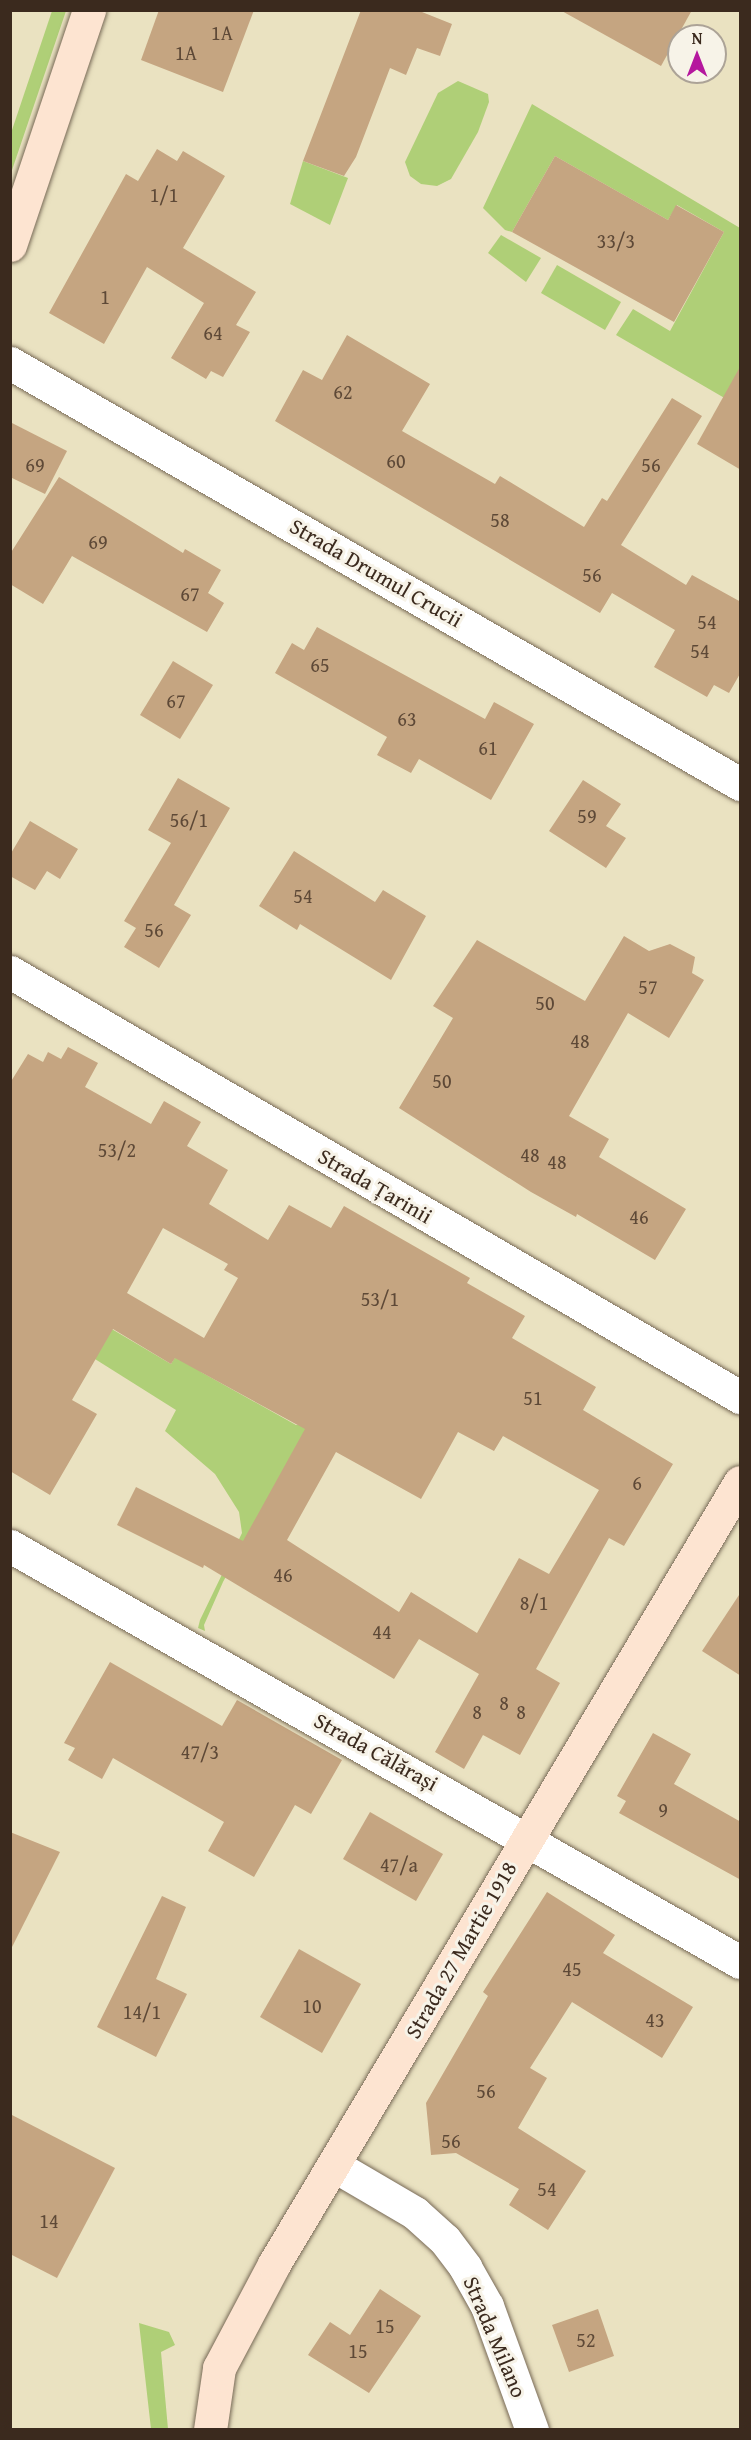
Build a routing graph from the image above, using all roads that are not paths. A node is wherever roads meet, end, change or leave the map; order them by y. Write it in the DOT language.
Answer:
graph roads {
  1 [pos="89,10"];
  2 [pos="10,245"];
  3 [pos="10,363"];
  4 [pos="741,784"];
  5 [pos="10,972"];
  6 [pos="741,1397"];
  7 [pos="741,1482"];
  8 [pos="10,1546"];
  9 [pos="527,1837"];
  10 [pos="741,1962"];
  11 [pos="335,2166"];
  12 [pos="210,2430"];
  13 [pos="532,2430"];
  1 -- 2 [label="main road"];
  3 -- 4 [label="street, Strada Drumul Crucii"];
  5 -- 6 [label="street, Strada Țarinii"];
  7 -- 9 [label="main road, Strada 27 Martie 1918"];
  8 -- 9 [label="street, Strada Călărași"];
  9 -- 10 [label="street, Strada Călărași"];
  9 -- 11 [label="main road, Strada 27 Martie 1918"];
  11 -- 12 [label="main road, Strada 27 Martie 1918"];
  11 -- 13 [label="street, Strada Milano"];
}
